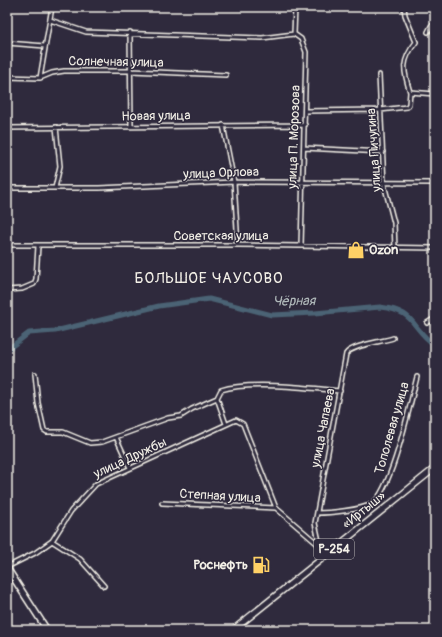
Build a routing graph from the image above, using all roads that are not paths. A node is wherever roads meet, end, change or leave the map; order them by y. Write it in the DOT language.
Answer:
graph roads {
  1 [pos="52,7"];
  2 [pos="295,7"];
  3 [pos="404,7"];
  4 [pos="50,20"];
  5 [pos="435,26"];
  6 [pos="130,32"];
  7 [pos="428,32"];
  8 [pos="294,34"];
  9 [pos="7,43"];
  10 [pos="45,46"];
  11 [pos="131,71"];
  12 [pos="226,75"];
  13 [pos="379,75"];
  14 [pos="7,77"];
  15 [pos="40,78"];
  16 [pos="410,92"];
  17 [pos="435,94"];
  18 [pos="380,110"];
  19 [pos="305,111"];
  20 [pos="223,125"];
  21 [pos="305,125"];
  22 [pos="131,126"];
  23 [pos="56,127"];
  24 [pos="7,128"];
  25 [pos="304,148"];
  26 [pos="383,152"];
  27 [pos="234,182"];
  28 [pos="302,182"];
  29 [pos="435,183"];
  30 [pos="384,184"];
  31 [pos="7,188"];
  32 [pos="55,188"];
  33 [pos="238,245"];
  34 [pos="7,246"];
  35 [pos="38,246"];
  36 [pos="301,246"];
  37 [pos="395,248"];
  38 [pos="435,248"];
  39 [pos="7,290"];
  40 [pos="435,318"];
  41 [pos="427,323"];
  42 [pos="393,338"];
  43 [pos="35,374"];
  44 [pos="418,377"];
  45 [pos="340,391"];
  46 [pos="217,398"];
  47 [pos="226,424"];
  48 [pos="116,437"];
  49 [pos="130,468"];
  50 [pos="435,468"];
  51 [pos="162,503"];
  52 [pos="276,508"];
  53 [pos="317,513"];
  54 [pos="52,541"];
  55 [pos="320,546"];
  56 [pos="326,555"];
  57 [pos="7,568"];
  58 [pos="104,586"];
  59 [pos="47,630"];
  60 [pos="233,630"];
  1 -- 4 [label="street"];
  2 -- 8 [label="street"];
  3 -- 16 [label="street"];
  4 -- 6 [label="street"];
  4 -- 10 [label="street"];
  5 -- 7 [label="street"];
  6 -- 8 [label="street"];
  6 -- 11 [label="street"];
  8 -- 19 [label="street, улица П. Морозова"];
  9 -- 10 [label="street"];
  10 -- 15 [label="street"];
  11 -- 12 [label="street, Солнечная улица"];
  11 -- 15 [label="street, Солнечная улица"];
  11 -- 22 [label="street"];
  13 -- 18 [label="street, улица Пичугина"];
  14 -- 15 [label="street, Солнечная улица"];
  16 -- 17 [label="street"];
  16 -- 18 [label="street"];
  18 -- 19 [label="street"];
  18 -- 26 [label="street, улица Пичугина"];
  19 -- 21 [label="street, улица П. Морозова"];
  20 -- 21 [label="street, Новая улица"];
  20 -- 22 [label="street, Новая улица"];
  20 -- 27 [label="street"];
  21 -- 25 [label="street, улица П. Морозова"];
  22 -- 23 [label="street, Новая улица"];
  23 -- 24 [label="street, Новая улица"];
  23 -- 32 [label="street"];
  25 -- 26 [label="street"];
  25 -- 28 [label="street, улица П. Морозова"];
  26 -- 30 [label="street, улица Пичугина"];
  27 -- 28 [label="street, улица Орлова"];
  27 -- 32 [label="street, улица Орлова"];
  27 -- 33 [label="street"];
  28 -- 30 [label="street, улица Орлова"];
  28 -- 36 [label="street, улица П. Морозова"];
  29 -- 30 [label="street, улица Орлова"];
  30 -- 37 [label="street, улица Пичугина"];
  31 -- 32 [label="street, улица Орлова"];
  33 -- 35 [label="street, Советская улица"];
  33 -- 36 [label="street, Советская улица"];
  34 -- 35 [label="street, Советская улица"];
  35 -- 39 [label="street"];
  36 -- 37 [label="street, Советская улица"];
  37 -- 38 [label="street, Советская улица"];
  40 -- 41 [label="street"];
  42 -- 45 [label="street, улица Чапаева"];
  43 -- 48 [label="street"];
  44 -- 53 [label="street, Тополевая улица"];
  45 -- 46 [label="street"];
  45 -- 53 [label="street, улица Чапаева"];
  46 -- 47 [label="street"];
  46 -- 48 [label="street"];
  47 -- 49 [label="street, улица Дружбы"];
  47 -- 52 [label="street, улица Дружбы"];
  48 -- 49 [label="street"];
  49 -- 54 [label="street, улица Дружбы"];
  50 -- 56 [label="highway, «Иртыш» / Р-254"];
  51 -- 52 [label="street, Степная улица"];
  52 -- 55 [label="street"];
  53 -- 55 [label="street, улица Чапаева"];
  54 -- 57 [label="street"];
  54 -- 58 [label="street"];
  55 -- 56 [label="street, улица Чапаева"];
  56 -- 60 [label="highway, «Иртыш» / Р-254"];
  57 -- 59 [label="highway"];
}
